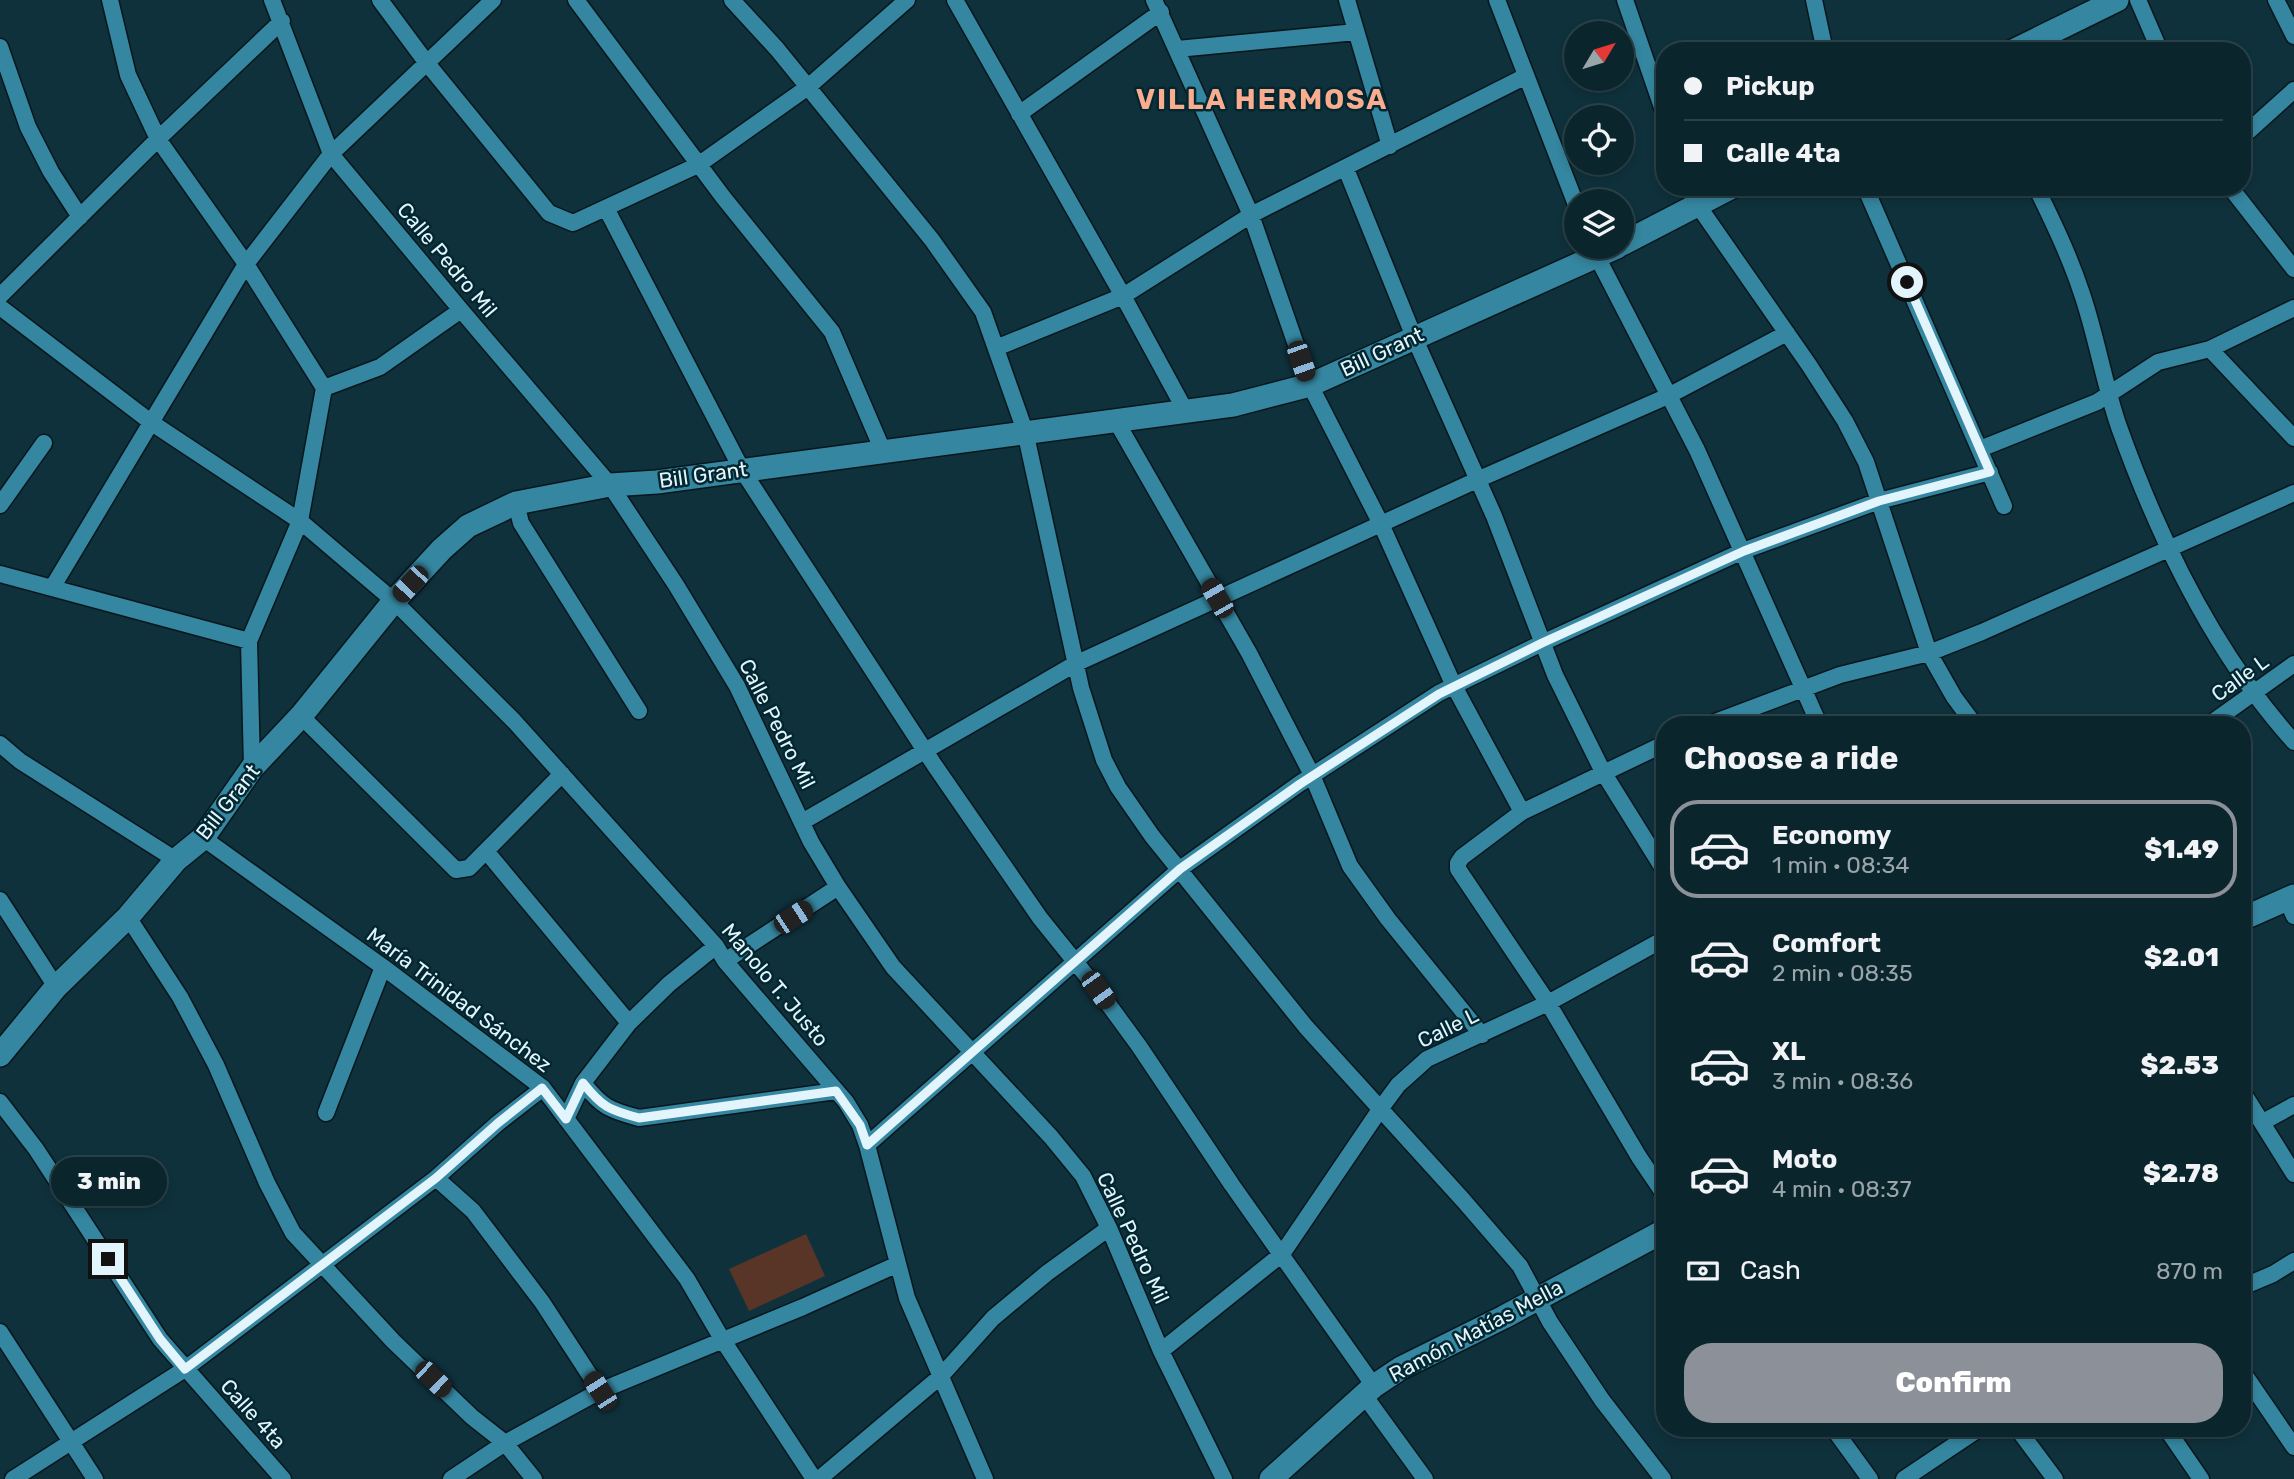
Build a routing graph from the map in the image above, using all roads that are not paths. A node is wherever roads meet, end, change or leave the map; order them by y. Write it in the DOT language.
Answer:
graph roads {
  1 [pos="110,0"];
  2 [pos="272,0"];
  3 [pos="380,0"];
  4 [pos="493,0"];
  5 [pos="576,0"];
  6 [pos="732,0"];
  7 [pos="907,0"];
  8 [pos="954,0"];
  9 [pos="1347,0"];
  10 [pos="1497,0"];
  11 [pos="1625,0"];
  12 [pos="1814,0"];
  13 [pos="2117,0"];
  14 [pos="2138,0"];
  15 [pos="2276,0"];
  16 [pos="1158,6"];
  17 [pos="282,21"];
  18 [pos="1356,32"];
  19 [pos="2294,36"];
  20 [pos="1823,42"];
  21 [pos="2031,42"];
  22 [pos="2156,42"];
  23 [pos="0,47"];
  24 [pos="1177,49"];
  25 [pos="426,62"];
  26 [pos="1526,76"];
  27 [pos="808,87"];
  28 [pos="1656,90"];
  29 [pos="2294,90"];
  30 [pos="1019,114"];
  31 [pos="2251,129"];
  32 [pos="158,139"];
  33 [pos="1390,146"];
  34 [pos="331,154"];
  35 [pos="698,165"];
  36 [pos="1346,169"];
  37 [pos="1570,189"];
  38 [pos="1694,196"];
  39 [pos="1869,196"];
  40 [pos="2040,196"];
  41 [pos="2237,196"];
  42 [pos="606,208"];
  43 [pos="1251,215"];
  44 [pos="80,217"];
  45 [pos="1634,236"];
  46 [pos="1577,259"];
  47 [pos="1598,259"];
  48 [pos="246,264"];
  49 [pos="2294,269"];
  50 [pos="0,296"];
  51 [pos="1123,296"];
  52 [pos="0,307"];
  53 [pos="2294,308"];
  54 [pos="461,310"];
  55 [pos="1787,333"];
  56 [pos="1414,337"];
  57 [pos="996,348"];
  58 [pos="2210,349"];
  59 [pos="1310,385"];
  60 [pos="324,388"];
  61 [pos="2108,393"];
  62 [pos="1668,396"];
  63 [pos="1185,410"];
  64 [pos="1115,419"];
  65 [pos="152,423"];
  66 [pos="1025,431"];
  67 [pos="2294,438"];
  68 [pos="44,443"];
  69 [pos="1980,449"];
  70 [pos="883,451"];
  71 [pos="742,470"];
  72 [pos="1990,472"];
  73 [pos="1477,480"];
  74 [pos="610,485"];
  75 [pos="2294,493"];
  76 [pos="1879,501"];
  77 [pos="516,503"];
  78 [pos="0,505"];
  79 [pos="2004,506"];
  80 [pos="300,521"];
  81 [pos="1381,524"];
  82 [pos="2169,549"];
  83 [pos="1744,551"];
  84 [pos="0,574"];
  85 [pos="52,587"];
  86 [pos="1217,598"];
  87 [pos="394,601"];
  88 [pos="249,641"];
  89 [pos="1542,643"];
  90 [pos="1929,653"];
  91 [pos="1075,664"];
  92 [pos="2294,664"];
  93 [pos="1454,686"];
  94 [pos="1803,688"];
  95 [pos="2255,692"];
  96 [pos="639,711"];
  97 [pos="300,716"];
  98 [pos="1731,716"];
  99 [pos="1815,716"];
  100 [pos="1967,716"];
  101 [pos="2221,716"];
  102 [pos="2294,741"];
  103 [pos="0,744"];
  104 [pos="1656,748"];
  105 [pos="926,750"];
  106 [pos="252,768"];
  107 [pos="1603,772"];
  108 [pos="562,774"];
  109 [pos="1312,775"];
  110 [pos="1522,812"];
  111 [pos="802,822"];
  112 [pos="203,838"];
  113 [pos="486,851"];
  114 [pos="1656,857"];
  115 [pos="176,860"];
  116 [pos="1180,869"];
  117 [pos="838,887"];
  118 [pos="0,900"];
  119 [pos="2292,904"];
  120 [pos="2251,916"];
  121 [pos="128,917"];
  122 [pos="1656,943"];
  123 [pos="716,946"];
  124 [pos="725,961"];
  125 [pos="1075,961"];
  126 [pos="383,967"];
  127 [pos="56,987"];
  128 [pos="1548,1003"];
  129 [pos="629,1023"];
  130 [pos="1482,1035"];
  131 [pos="972,1052"];
  132 [pos="0,1055"];
  133 [pos="583,1083"];
  134 [pos="542,1088"];
  135 [pos="836,1091"];
  136 [pos="0,1102"];
  137 [pos="2251,1104"];
  138 [pos="2294,1105"];
  139 [pos="1381,1108"];
  140 [pos="326,1113"];
  141 [pos="566,1119"];
  142 [pos="2263,1122"];
  143 [pos="867,1145"];
  144 [pos="2294,1174"];
  145 [pos="436,1178"];
  146 [pos="1656,1182"];
  147 [pos="1109,1228"];
  148 [pos="1656,1235"];
  149 [pos="1282,1254"];
  150 [pos="2294,1261"];
  151 [pos="898,1264"];
  152 [pos="322,1266"];
  153 [pos="2251,1283"];
  154 [pos="1538,1299"];
  155 [pos="0,1332"];
  156 [pos="722,1339"];
  157 [pos="1161,1351"];
  158 [pos="185,1369"];
  159 [pos="941,1376"];
  160 [pos="2251,1384"];
  161 [pos="600,1391"];
  162 [pos="1369,1391"];
  163 [pos="1840,1437"];
  164 [pos="1967,1437"];
  165 [pos="2024,1437"];
  166 [pos="2172,1437"];
  167 [pos="71,1442"];
  168 [pos="505,1443"];
  169 [pos="2294,1447"];
  170 [pos="13,1479"];
  171 [pos="95,1479"];
  172 [pos="283,1479"];
  173 [pos="451,1479"];
  174 [pos="534,1479"];
  175 [pos="817,1479"];
  176 [pos="985,1479"];
  177 [pos="1224,1479"];
  178 [pos="1271,1479"];
  179 [pos="1425,1479"];
  180 [pos="1663,1479"];
  181 [pos="1870,1479"];
  182 [pos="1904,1479"];
  183 [pos="2055,1479"];
  184 [pos="2201,1479"];
  1 -- 32 [label="street"];
  2 -- 17 [label="street, Calle Pedro Mil"];
  3 -- 25 [label="street"];
  4 -- 25 [label="street"];
  5 -- 35 [label="street"];
  6 -- 27 [label="street"];
  7 -- 27 [label="street"];
  8 -- 30 [label="street"];
  9 -- 18 [label="street"];
  10 -- 26 [label="street"];
  11 -- 28 [label="street"];
  12 -- 20 [label="street"];
  13 -- 21 [label="street"];
  14 -- 22 [label="street"];
  15 -- 19 [label="street"];
  16 -- 24 [label="street"];
  16 -- 30 [label="street"];
  17 -- 32 [label="street"];
  17 -- 34 [label="street, Calle Pedro Mil"];
  18 -- 24 [label="street"];
  18 -- 33 [label="street"];
  23 -- 44 [label="street"];
  24 -- 43 [label="street"];
  25 -- 34 [label="street"];
  25 -- 42 [label="street"];
  26 -- 33 [label="street"];
  26 -- 37 [label="street"];
  27 -- 35 [label="street"];
  27 -- 57 [label="street"];
  29 -- 31 [label="street"];
  30 -- 51 [label="street"];
  32 -- 44 [label="street"];
  32 -- 48 [label="street"];
  33 -- 36 [label="street"];
  34 -- 48 [label="street"];
  34 -- 54 [label="street, Calle Pedro Mil"];
  35 -- 42 [label="street"];
  35 -- 70 [label="street"];
  36 -- 43 [label="street"];
  36 -- 56 [label="street"];
  38 -- 45 [label="street"];
  38 -- 55 [label="street"];
  39 -- 69 [label="street"];
  40 -- 61 [label="street"];
  41 -- 49 [label="street"];
  42 -- 71 [label="street"];
  43 -- 51 [label="street"];
  43 -- 59 [label="street"];
  44 -- 50 [label="street"];
  46 -- 56 [label="street, Bill Grant"];
  47 -- 62 [label="street"];
  48 -- 60 [label="street"];
  48 -- 65 [label="street"];
  51 -- 57 [label="street"];
  51 -- 63 [label="street"];
  52 -- 65 [label="street, Manolo T. Justo"];
  53 -- 58 [label="street"];
  54 -- 60 [label="street"];
  54 -- 74 [label="street, Calle Pedro Mil"];
  55 -- 62 [label="street"];
  55 -- 76 [label="street"];
  56 -- 59 [label="street, Bill Grant"];
  56 -- 73 [label="street"];
  57 -- 66 [label="street"];
  58 -- 61 [label="street"];
  58 -- 67 [label="street"];
  59 -- 63 [label="street, Bill Grant"];
  59 -- 81 [label="street"];
  60 -- 80 [label="street"];
  61 -- 69 [label="street"];
  61 -- 82 [label="street"];
  62 -- 73 [label="street"];
  62 -- 83 [label="street"];
  63 -- 64 [label="street, Bill Grant"];
  64 -- 66 [label="street, Bill Grant"];
  64 -- 86 [label="street"];
  65 -- 80 [label="street, Manolo T. Justo"];
  65 -- 85 [label="street"];
  66 -- 70 [label="street, Bill Grant"];
  66 -- 91 [label="street"];
  68 -- 78 [label="street"];
  69 -- 72 [label="street"];
  70 -- 71 [label="street, Bill Grant"];
  71 -- 74 [label="street, Bill Grant"];
  71 -- 105 [label="street"];
  72 -- 76 [label="street"];
  72 -- 79 [label="street"];
  73 -- 81 [label="street"];
  73 -- 89 [label="street"];
  74 -- 77 [label="street, Bill Grant"];
  74 -- 111 [label="street, Calle Pedro Mil"];
  75 -- 82 [label="street"];
  76 -- 83 [label="street"];
  76 -- 90 [label="street"];
  77 -- 87 [label="street, Bill Grant"];
  77 -- 96 [label="street"];
  80 -- 87 [label="street, Manolo T. Justo"];
  80 -- 88 [label="street"];
  81 -- 86 [label="street"];
  81 -- 93 [label="street"];
  82 -- 90 [label="street"];
  82 -- 95 [label="street"];
  83 -- 89 [label="street"];
  83 -- 94 [label="street"];
  84 -- 85 [label="street"];
  85 -- 88 [label="street"];
  86 -- 91 [label="street"];
  86 -- 109 [label="street"];
  87 -- 97 [label="street, Bill Grant"];
  87 -- 108 [label="street, Manolo T. Justo"];
  88 -- 106 [label="street"];
  89 -- 93 [label="street"];
  89 -- 107 [label="street"];
  90 -- 94 [label="street"];
  90 -- 100 [label="street"];
  91 -- 105 [label="street"];
  91 -- 116 [label="street"];
  92 -- 95 [label="street, Calle L"];
  93 -- 109 [label="street"];
  93 -- 110 [label="street"];
  94 -- 98 [label="street"];
  94 -- 99 [label="street"];
  95 -- 101 [label="street, Calle L"];
  95 -- 102 [label="street"];
  97 -- 106 [label="street, Bill Grant"];
  97 -- 113 [label="street"];
  103 -- 115 [label="street"];
  104 -- 107 [label="street"];
  105 -- 111 [label="street"];
  105 -- 125 [label="street"];
  106 -- 112 [label="street, Bill Grant"];
  107 -- 110 [label="street"];
  107 -- 114 [label="street"];
  108 -- 113 [label="street"];
  108 -- 123 [label="street, Manolo T. Justo"];
  109 -- 116 [label="street"];
  109 -- 130 [label="street"];
  110 -- 128 [label="street"];
  111 -- 117 [label="street, Calle Pedro Mil"];
  112 -- 115 [label="street, Bill Grant"];
  112 -- 126 [label="street, María Trinidad Sánchez"];
  113 -- 129 [label="street"];
  115 -- 121 [label="street, Bill Grant"];
  116 -- 125 [label="street"];
  116 -- 139 [label="street"];
  117 -- 124 [label="street"];
  117 -- 131 [label="street, Calle Pedro Mil"];
  118 -- 127 [label="street"];
  119 -- 120 [label="street"];
  121 -- 127 [label="street, Bill Grant"];
  121 -- 152 [label="street"];
  122 -- 128 [label="street, Calle L"];
  123 -- 124 [label="street, Manolo T. Justo"];
  123 -- 129 [label="street"];
  124 -- 135 [label="street, Manolo T. Justo"];
  125 -- 131 [label="street"];
  125 -- 149 [label="street"];
  126 -- 134 [label="street, María Trinidad Sánchez"];
  126 -- 140 [label="street"];
  127 -- 132 [label="street, Bill Grant"];
  128 -- 130 [label="street, Calle L"];
  128 -- 146 [label="street"];
  129 -- 133 [label="street"];
  130 -- 139 [label="street, Calle L"];
  131 -- 143 [label="street"];
  131 -- 147 [label="street, Calle Pedro Mil"];
  133 -- 135 [label="street"];
  133 -- 141 [label="street"];
  134 -- 141 [label="street, María Trinidad Sánchez"];
  134 -- 145 [label="street"];
  135 -- 143 [label="street, Manolo T. Justo"];
  136 -- 158 [label="street, Calle 4ta"];
  137 -- 142 [label="street"];
  138 -- 142 [label="street"];
  139 -- 149 [label="street, Calle L"];
  139 -- 154 [label="street"];
  141 -- 156 [label="street, María Trinidad Sánchez"];
  142 -- 144 [label="street"];
  143 -- 151 [label="street, Manolo T. Justo"];
  145 -- 152 [label="street"];
  145 -- 161 [label="street"];
  147 -- 157 [label="street, Calle Pedro Mil"];
  147 -- 159 [label="street"];
  148 -- 154 [label="street, Ramón Matías Mella"];
  149 -- 157 [label="street, Calle L"];
  149 -- 162 [label="street"];
  150 -- 153 [label="street"];
  151 -- 156 [label="street"];
  151 -- 159 [label="street, Manolo T. Justo"];
  152 -- 158 [label="street"];
  152 -- 168 [label="street"];
  154 -- 162 [label="street, Ramón Matías Mella"];
  154 -- 180 [label="street"];
  155 -- 167 [label="street"];
  156 -- 161 [label="street"];
  156 -- 175 [label="street, María Trinidad Sánchez"];
  157 -- 177 [label="street, Calle Pedro Mil"];
  158 -- 167 [label="street"];
  158 -- 172 [label="street, Calle 4ta"];
  159 -- 175 [label="street"];
  159 -- 176 [label="street, Manolo T. Justo"];
  160 -- 169 [label="street"];
  161 -- 168 [label="street"];
  162 -- 178 [label="street, Ramón Matías Mella"];
  162 -- 179 [label="street"];
  163 -- 181 [label="street"];
  164 -- 182 [label="street"];
  165 -- 183 [label="street"];
  166 -- 184 [label="street"];
  167 -- 170 [label="street"];
  167 -- 171 [label="street"];
  168 -- 173 [label="street"];
  168 -- 174 [label="street"];
}
